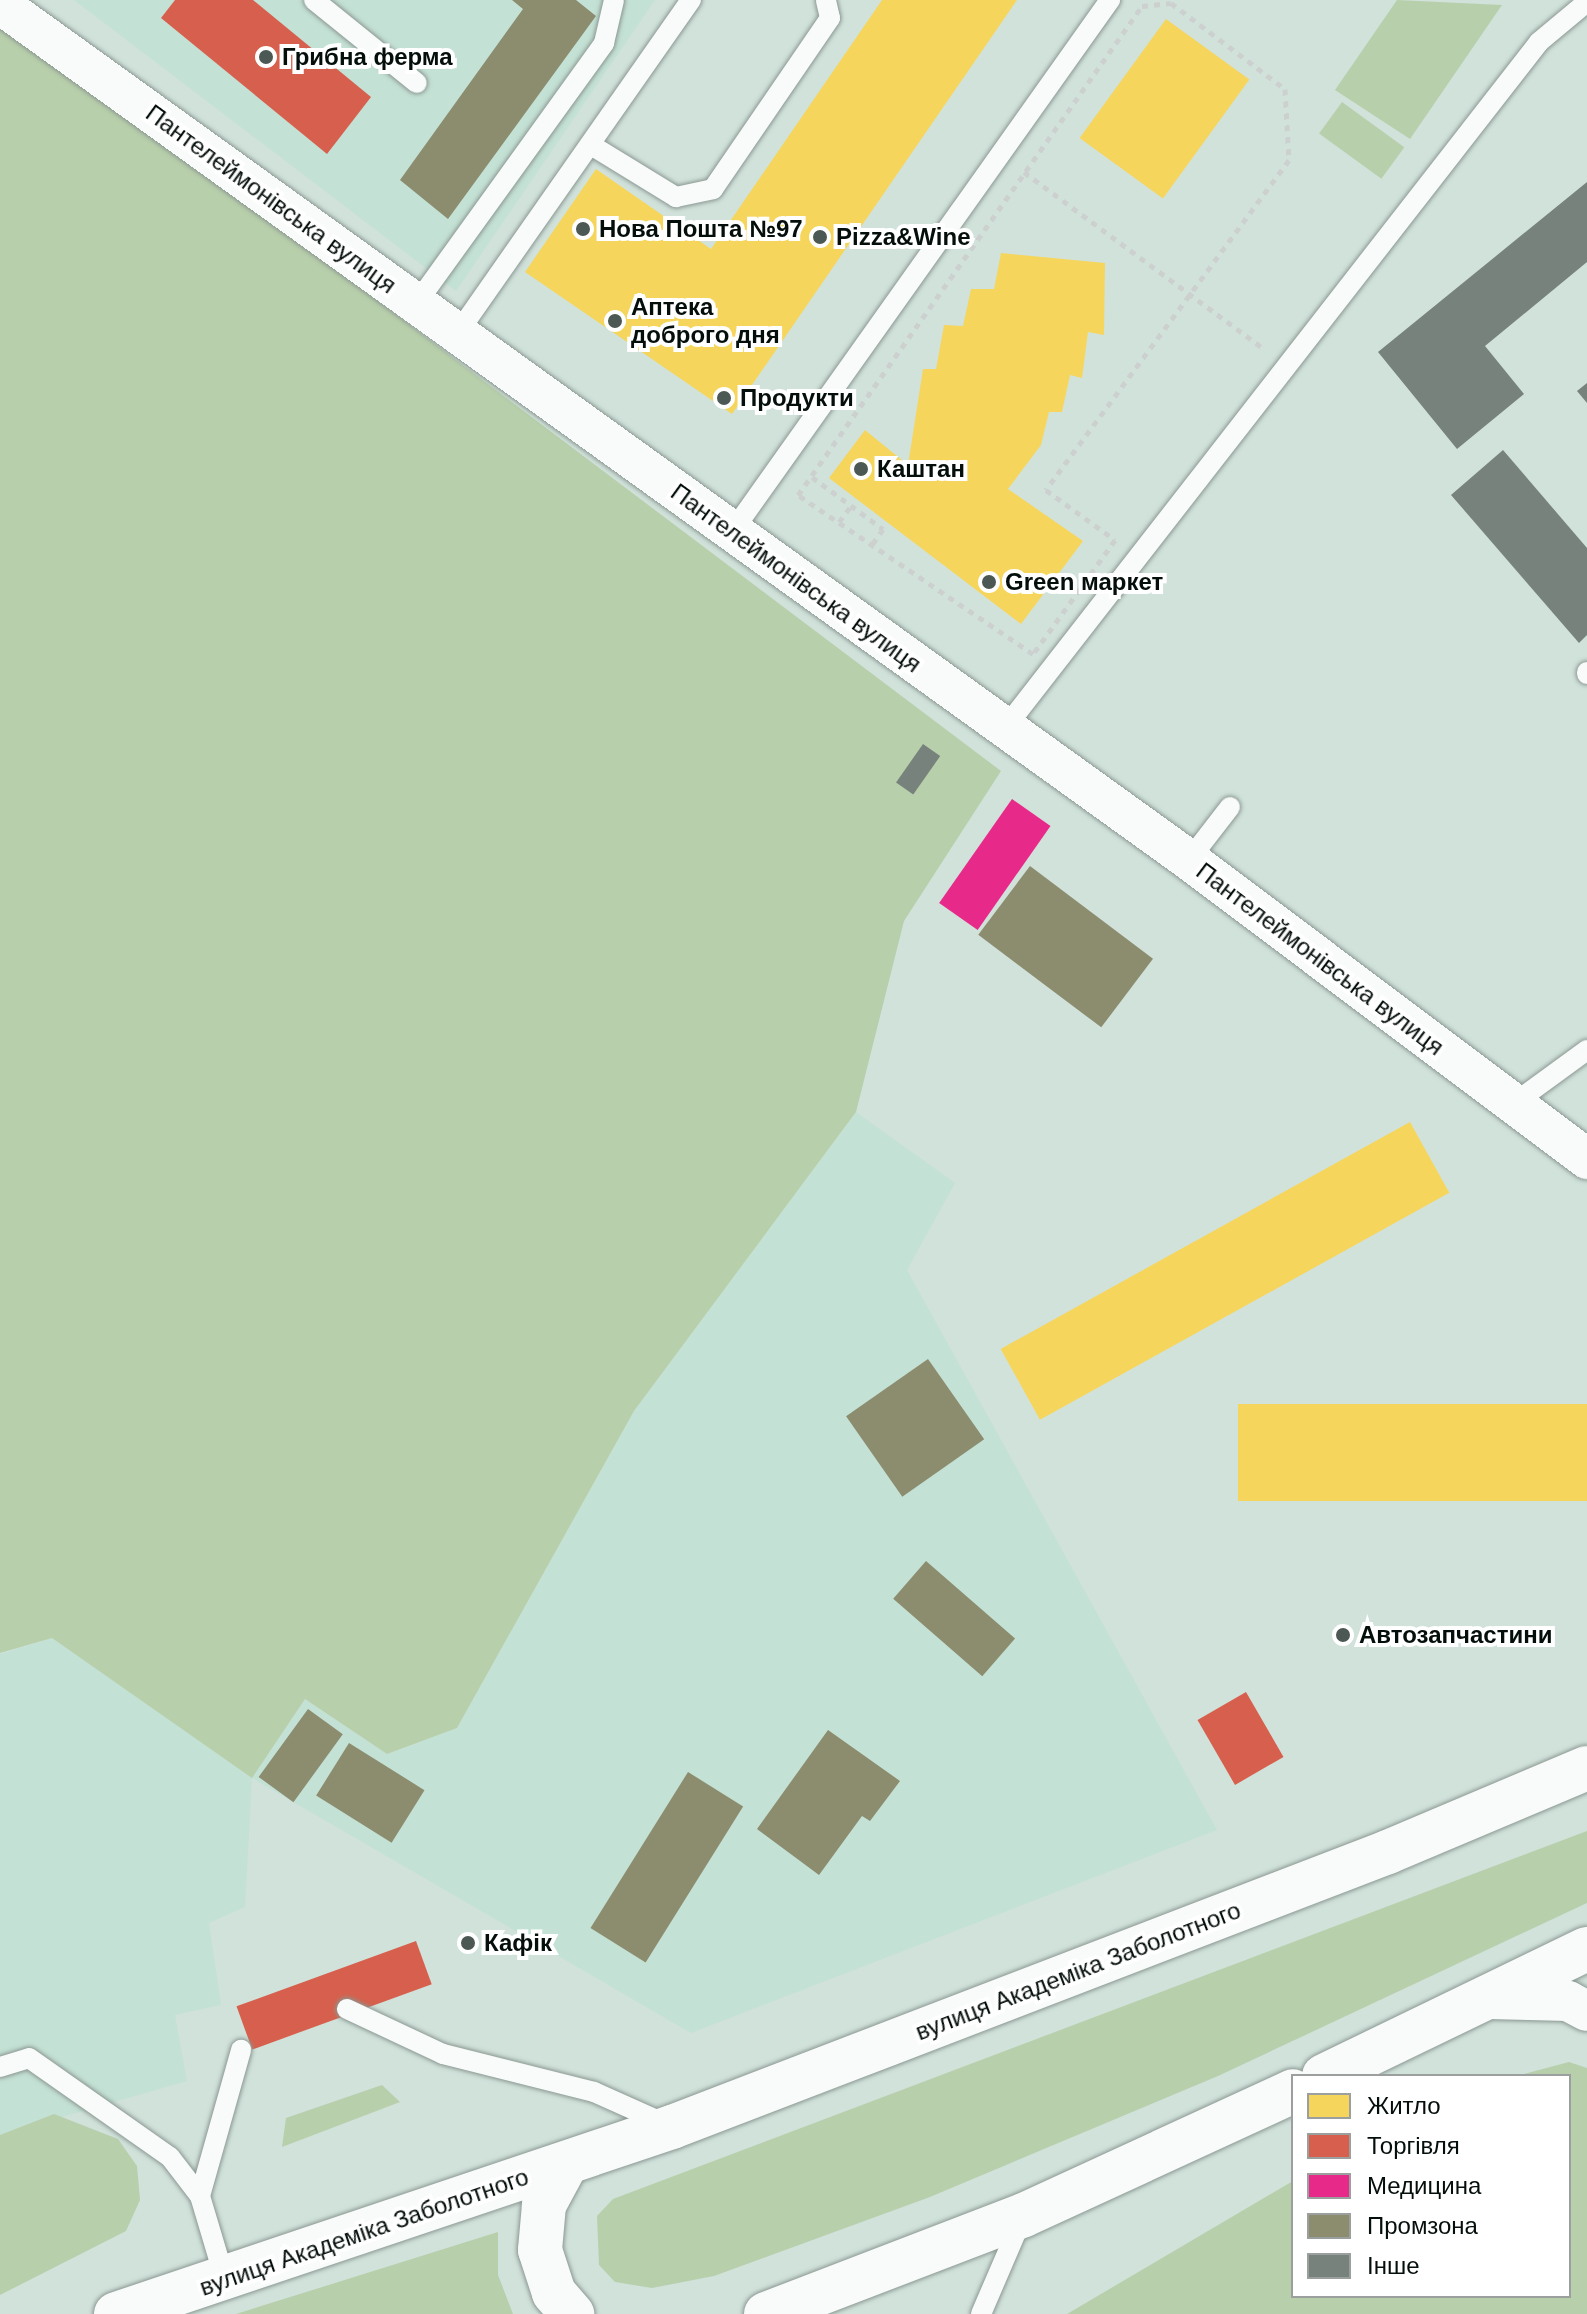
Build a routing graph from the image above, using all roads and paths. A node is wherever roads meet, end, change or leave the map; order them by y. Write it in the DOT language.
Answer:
graph roads {
  1 [pos="314,0"];
  2 [pos="614,0"];
  3 [pos="691,0"];
  4 [pos="826,0"];
  5 [pos="1110,0"];
  6 [pos="1587,2"];
  7 [pos="0,4"];
  8 [pos="417,83"];
  9 [pos="591,145"];
  10 [pos="1023,171"];
  11 [pos="1193,296"];
  12 [pos="416,304"];
  13 [pos="457,334"];
  14 [pos="1266,350"];
  15 [pos="812,477"];
  16 [pos="851,506"];
  17 [pos="839,522"];
  18 [pos="732,532"];
  19 [pos="872,545"];
  20 [pos="1005,728"];
  21 [pos="1230,807"];
  22 [pos="1189,860"];
  23 [pos="1587,1050"];
  24 [pos="1513,1104"];
  25 [pos="1587,1159"];
  26 [pos="1587,1768"];
  27 [pos="1587,1949"];
  28 [pos="1490,1999"];
  29 [pos="347,2009"];
  30 [pos="1587,2011"];
  31 [pos="241,2050"];
  32 [pos="0,2067"];
  33 [pos="1328,2074"];
  34 [pos="1291,2092"];
  35 [pos="672,2127"];
  36 [pos="566,2164"];
  37 [pos="200,2196"];
  38 [pos="1024,2215"];
  39 [pos="225,2280"];
  40 [pos="116,2314"];
  41 [pos="572,2314"];
  42 [pos="766,2314"];
  43 [pos="981,2314"];
  1 -- 8 [label="lane"];
  2 -- 12 [label="lane"];
  3 -- 9 [label="lane"];
  4 -- 9 [label="lane"];
  5 -- 18 [label="lane"];
  6 -- 20 [label="lane"];
  7 -- 12 [label="street, Пантелеймонівська вулиця"];
  9 -- 13 [label="lane"];
  10 -- 11 [label="path"];
  10 -- 11 [label="path"];
  10 -- 15 [label="path"];
  11 -- 14 [label="path"];
  11 -- 19 [label="path"];
  12 -- 13 [label="street, Пантелеймонівська вулиця"];
  13 -- 18 [label="street, Пантелеймонівська вулиця"];
  15 -- 16 [label="path"];
  15 -- 17 [label="path"];
  16 -- 17 [label="path"];
  16 -- 19 [label="path"];
  17 -- 19 [label="path"];
  18 -- 20 [label="street, Пантелеймонівська вулиця"];
  20 -- 22 [label="street, Пантелеймонівська вулиця"];
  21 -- 22 [label="lane"];
  22 -- 24 [label="street, Пантелеймонівська вулиця"];
  23 -- 24 [label="lane"];
  24 -- 25 [label="street, Пантелеймонівська вулиця"];
  26 -- 35 [label="highway, вулиця Академіка Заболотного"];
  27 -- 28 [label="highway"];
  28 -- 30 [label="street"];
  28 -- 33 [label="highway"];
  29 -- 35 [label="lane"];
  31 -- 37 [label="lane"];
  32 -- 37 [label="lane"];
  34 -- 38 [label="highway"];
  35 -- 36 [label="highway, вулиця Академіка Заболотного"];
  36 -- 39 [label="highway, вулиця Академіка Заболотного"];
  36 -- 41 [label="highway, вулиця Академіка Заболотного"];
  37 -- 39 [label="lane"];
  38 -- 42 [label="highway"];
  38 -- 43 [label="lane"];
  39 -- 40 [label="highway, вулиця Академіка Заболотного"];
}
